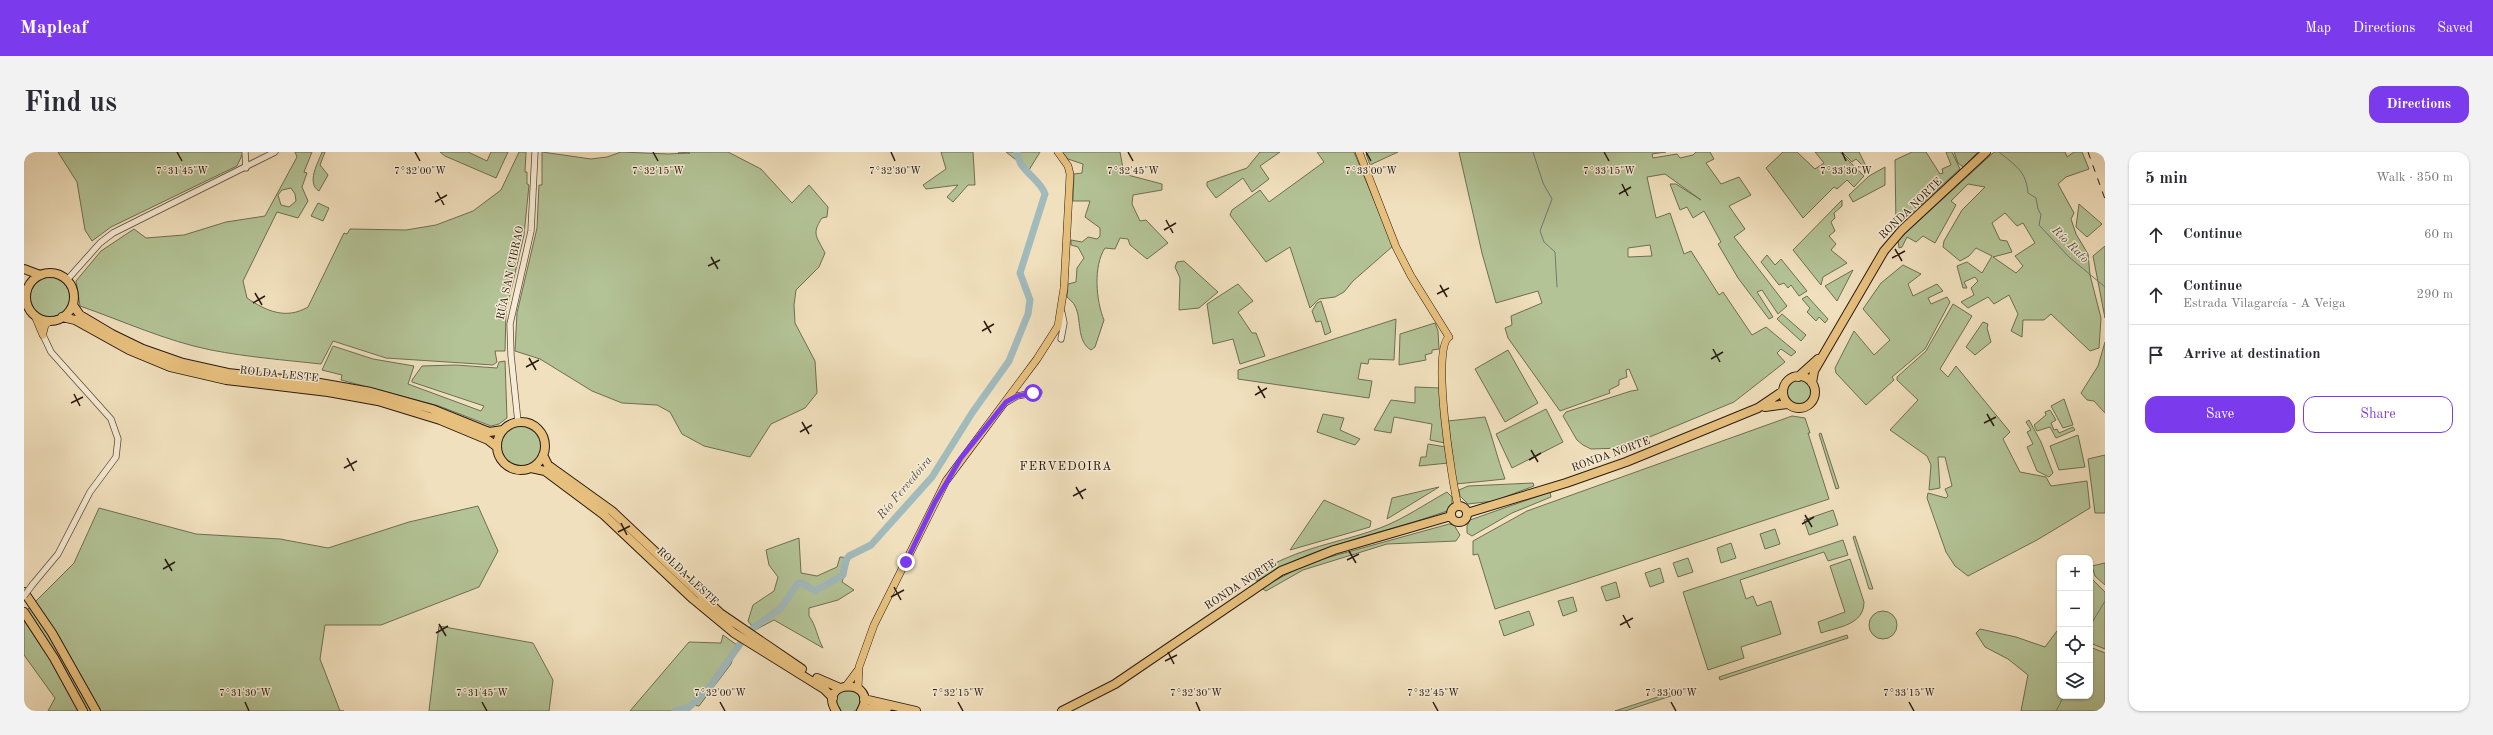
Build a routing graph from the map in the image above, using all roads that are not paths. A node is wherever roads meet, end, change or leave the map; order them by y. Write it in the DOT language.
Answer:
graph roads {
  1 [pos="245,152"];
  2 [pos="275,152"];
  3 [pos="535,152"];
  4 [pos="1058,152"];
  5 [pos="1359,152"];
  6 [pos="1986,152"];
  7 [pos="246,168"];
  8 [pos="24,269"];
  9 [pos="40,275"];
  10 [pos="67,280"];
  11 [pos="26,284"];
  12 [pos="73,305"];
  13 [pos="1062,313"];
  14 [pos="35,316"];
  15 [pos="62,318"];
  16 [pos="50,321"];
  17 [pos="43,335"];
  18 [pos="1061,339"];
  19 [pos="1825,352"];
  20 [pos="1798,377"];
  21 [pos="1812,383"];
  22 [pos="1783,390"];
  23 [pos="1039,392"];
  24 [pos="1788,404"];
  25 [pos="999,408"];
  26 [pos="1758,408"];
  27 [pos="518,422"];
  28 [pos="503,430"];
  29 [pos="497,447"];
  30 [pos="543,455"];
  31 [pos="531,468"];
  32 [pos="1458,506"];
  33 [pos="1468,513"];
  34 [pos="1451,516"];
  35 [pos="24,592"];
  36 [pos="24,596"];
  37 [pos="24,612"];
  38 [pos="736,630"];
  39 [pos="751,640"];
  40 [pos="860,667"];
  41 [pos="843,687"];
  42 [pos="858,689"];
  43 [pos="833,698"];
  44 [pos="864,699"];
  45 [pos="905,709"];
  46 [pos="83,711"];
  47 [pos="96,711"];
  48 [pos="836,711"];
  49 [pos="861,711"];
  50 [pos="916,711"];
  51 [pos="1062,711"];
  1 -- 7 [label="street"];
  2 -- 7 [label="street"];
  3 -- 27 [label="street, RÚA SAN CIBRAO"];
  4 -- 13 [label="main road"];
  5 -- 32 [label="main road"];
  6 -- 19 [label="highway, RONDA NORTE"];
  7 -- 10 [label="street"];
  8 -- 9 [label="highway"];
  9 -- 10 [label="highway"];
  9 -- 11 [label="highway"];
  10 -- 12 [label="highway"];
  11 -- 14 [label="highway"];
  12 -- 15 [label="highway"];
  12 -- 28 [label="highway, ROLDA LESTE"];
  13 -- 18 [label="street"];
  13 -- 25 [label="main road"];
  14 -- 16 [label="highway"];
  14 -- 17 [label="main road"];
  15 -- 16 [label="highway, ROLDA LESTE"];
  15 -- 29 [label="highway, ROLDA LESTE"];
  16 -- 17 [label="main road"];
  17 -- 36 [label="street, bridge"];
  19 -- 20 [label="highway, RONDA NORTE"];
  19 -- 21 [label="highway, RONDA NORTE"];
  20 -- 21 [label="highway"];
  20 -- 22 [label="highway, RONDA NORTE"];
  21 -- 24 [label="highway, RONDA NORTE"];
  22 -- 24 [label="highway"];
  22 -- 26 [label="highway, RONDA NORTE"];
  23 -- 25 [label="street"];
  24 -- 26 [label="highway, RONDA NORTE"];
  25 -- 40 [label="main road"];
  26 -- 33 [label="highway, RONDA NORTE"];
  27 -- 28 [label="highway, ROLDA LESTE"];
  27 -- 30 [label="highway"];
  28 -- 29 [label="highway"];
  29 -- 31 [label="highway, ROLDA LESTE"];
  30 -- 31 [label="highway"];
  30 -- 38 [label="highway, ROLDA LESTE"];
  31 -- 38 [label="highway, ROLDA LESTE"];
  32 -- 33 [label="highway"];
  32 -- 34 [label="highway"];
  33 -- 34 [label="highway, RONDA NORTE"];
  34 -- 51 [label="highway, RONDA NORTE"];
  35 -- 47 [label="highway"];
  37 -- 46 [label="highway"];
  38 -- 39 [label="highway, ROLDA LESTE"];
  39 -- 41 [label="highway, ROLDA LESTE"];
  39 -- 43 [label="highway, ROLDA LESTE"];
  40 -- 41 [label="main road"];
  40 -- 42 [label="main road"];
  41 -- 42 [label="highway, ROLDA LESTE"];
  41 -- 43 [label="highway"];
  42 -- 44 [label="highway"];
  43 -- 48 [label="highway"];
  44 -- 45 [label="highway"];
  44 -- 49 [label="highway"];
  45 -- 49 [label="highway"];
  45 -- 50 [label="highway"];
}
